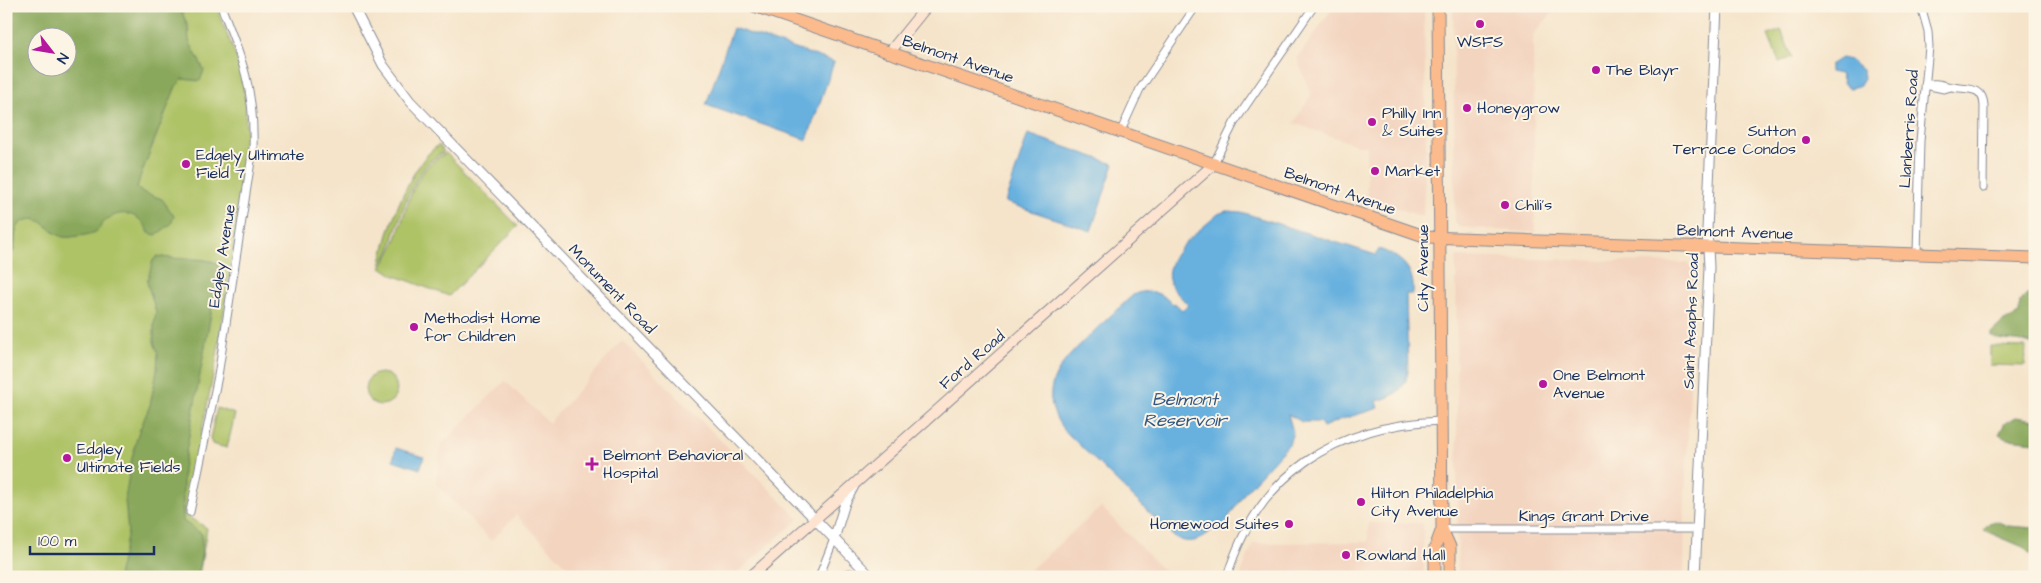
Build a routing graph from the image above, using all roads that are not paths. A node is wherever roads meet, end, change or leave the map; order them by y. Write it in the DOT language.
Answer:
graph roads {
  1 [pos="221,6"];
  2 [pos="353,6"];
  3 [pos="754,6"];
  4 [pos="927,6"];
  5 [pos="1196,6"];
  6 [pos="1314,6"];
  7 [pos="1438,6"];
  8 [pos="1716,6"];
  9 [pos="1805,6"];
  10 [pos="1830,6"];
  11 [pos="1921,6"];
  12 [pos="890,53"];
  13 [pos="1925,85"];
  14 [pos="1120,133"];
  15 [pos="1213,165"];
  16 [pos="1983,188"];
  17 [pos="1439,239"];
  18 [pos="1708,248"];
  19 [pos="1917,254"];
  20 [pos="2035,258"];
  21 [pos="1441,421"];
  22 [pos="855,484"];
  23 [pos="190,512"];
  24 [pos="815,520"];
  25 [pos="1696,529"];
  26 [pos="1442,530"];
  27 [pos="834,539"];
  28 [pos="750,577"];
  29 [pos="820,577"];
  30 [pos="835,577"];
  31 [pos="862,577"];
  32 [pos="870,577"];
  33 [pos="1227,577"];
  34 [pos="1435,577"];
  35 [pos="1450,577"];
  36 [pos="1695,577"];
  1 -- 23 [label="street, Edgley Avenue"];
  2 -- 24 [label="street, Monument Road"];
  3 -- 12 [label="main road, Belmont Avenue"];
  4 -- 12 [label="main road"];
  5 -- 14 [label="street"];
  6 -- 15 [label="street"];
  7 -- 17 [label="main road, City Avenue"];
  8 -- 18 [label="street, Saint Asaphs Road"];
  9 -- 10 [label="street"];
  11 -- 13 [label="street, Llanberris Road"];
  12 -- 14 [label="main road, Belmont Avenue"];
  13 -- 16 [label="street"];
  13 -- 19 [label="street, Llanberris Road"];
  14 -- 15 [label="main road, Belmont Avenue"];
  15 -- 17 [label="main road, Belmont Avenue"];
  15 -- 22 [label="main road, Ford Road"];
  17 -- 18 [label="main road, Belmont Avenue"];
  17 -- 21 [label="main road, City Avenue"];
  18 -- 19 [label="main road, Belmont Avenue"];
  18 -- 25 [label="street, Saint Asaphs Road"];
  19 -- 20 [label="main road, Belmont Avenue"];
  21 -- 26 [label="main road, City Avenue"];
  21 -- 33 [label="street"];
  22 -- 24 [label="main road, Ford Road"];
  22 -- 27 [label="street"];
  24 -- 27 [label="street, Monument Road"];
  24 -- 28 [label="main road, Ford Road"];
  25 -- 26 [label="street, Kings Grant Drive"];
  25 -- 36 [label="street, Saint Asaphs Road"];
  26 -- 34 [label="main road, City Avenue"];
  26 -- 35 [label="main road, City Avenue"];
  27 -- 29 [label="street"];
  27 -- 32 [label="street, Monument Road"];
  30 -- 31 [label="street"];
}
